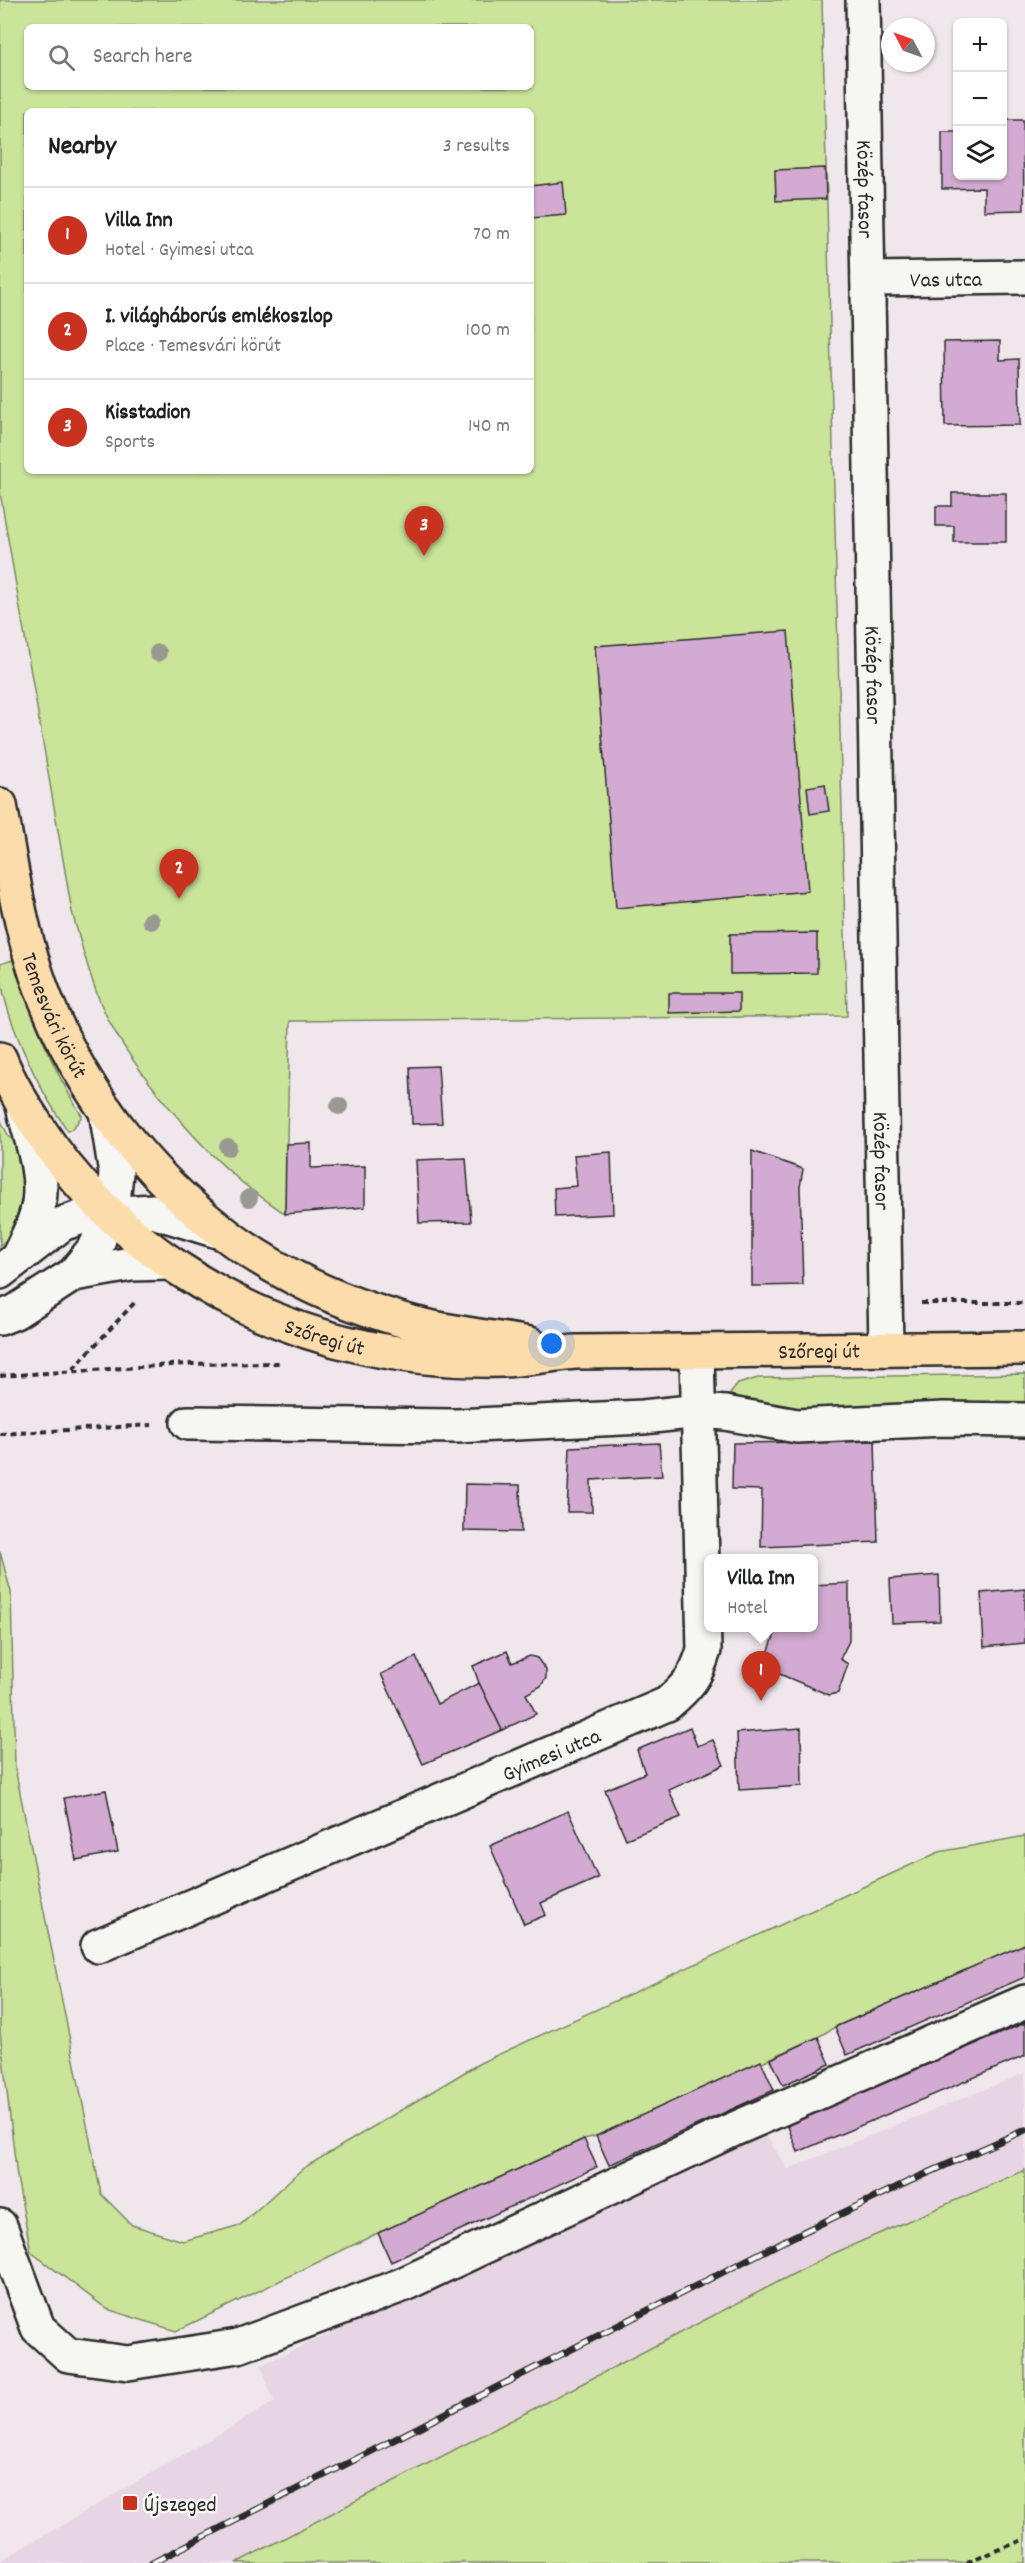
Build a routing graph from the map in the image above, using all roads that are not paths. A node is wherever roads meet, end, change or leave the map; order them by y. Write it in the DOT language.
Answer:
graph roads {
  1 [pos="862,0"];
  2 [pos="1025,277"];
  3 [pos="868,279"];
  4 [pos="0,805"];
  5 [pos="0,1059"];
  6 [pos="22,1104"];
  7 [pos="106,1112"];
  8 [pos="107,1213"];
  9 [pos="225,1234"];
  10 [pos="169,1263"];
  11 [pos="9,1264"];
  12 [pos="74,1274"];
  13 [pos="5,1319"];
  14 [pos="1025,1348"];
  15 [pos="886,1349"];
  16 [pos="576,1352"];
  17 [pos="697,1352"];
  18 [pos="699,1411"];
  19 [pos="1025,1420"];
  20 [pos="188,1423"];
  21 [pos="98,1946"];
  22 [pos="1025,2002"];
  23 [pos="0,2226"];
  1 -- 3 [label="street, Közép fasor"];
  2 -- 3 [label="street, Vas utca"];
  3 -- 15 [label="street, Közép fasor"];
  4 -- 7 [label="main road, Temesvári körút"];
  5 -- 6 [label="main road"];
  6 -- 8 [label="main road"];
  6 -- 11 [label="street"];
  7 -- 8 [label="street"];
  7 -- 9 [label="main road, Szőregi út"];
  8 -- 9 [label="street, Szőregi út"];
  8 -- 10 [label="main road, Szőregi út"];
  8 -- 11 [label="street"];
  8 -- 12 [label="street"];
  9 -- 16 [label="main road, Szőregi út"];
  10 -- 12 [label="street"];
  10 -- 16 [label="main road, Szőregi út"];
  12 -- 13 [label="street"];
  14 -- 15 [label="main road, Szőregi út"];
  15 -- 17 [label="main road, Szőregi út"];
  16 -- 17 [label="main road, Szőregi út"];
  17 -- 18 [label="street, Gyimesi utca"];
  18 -- 19 [label="street"];
  18 -- 20 [label="street"];
  18 -- 21 [label="street, Gyimesi utca"];
  22 -- 23 [label="street"];
}
